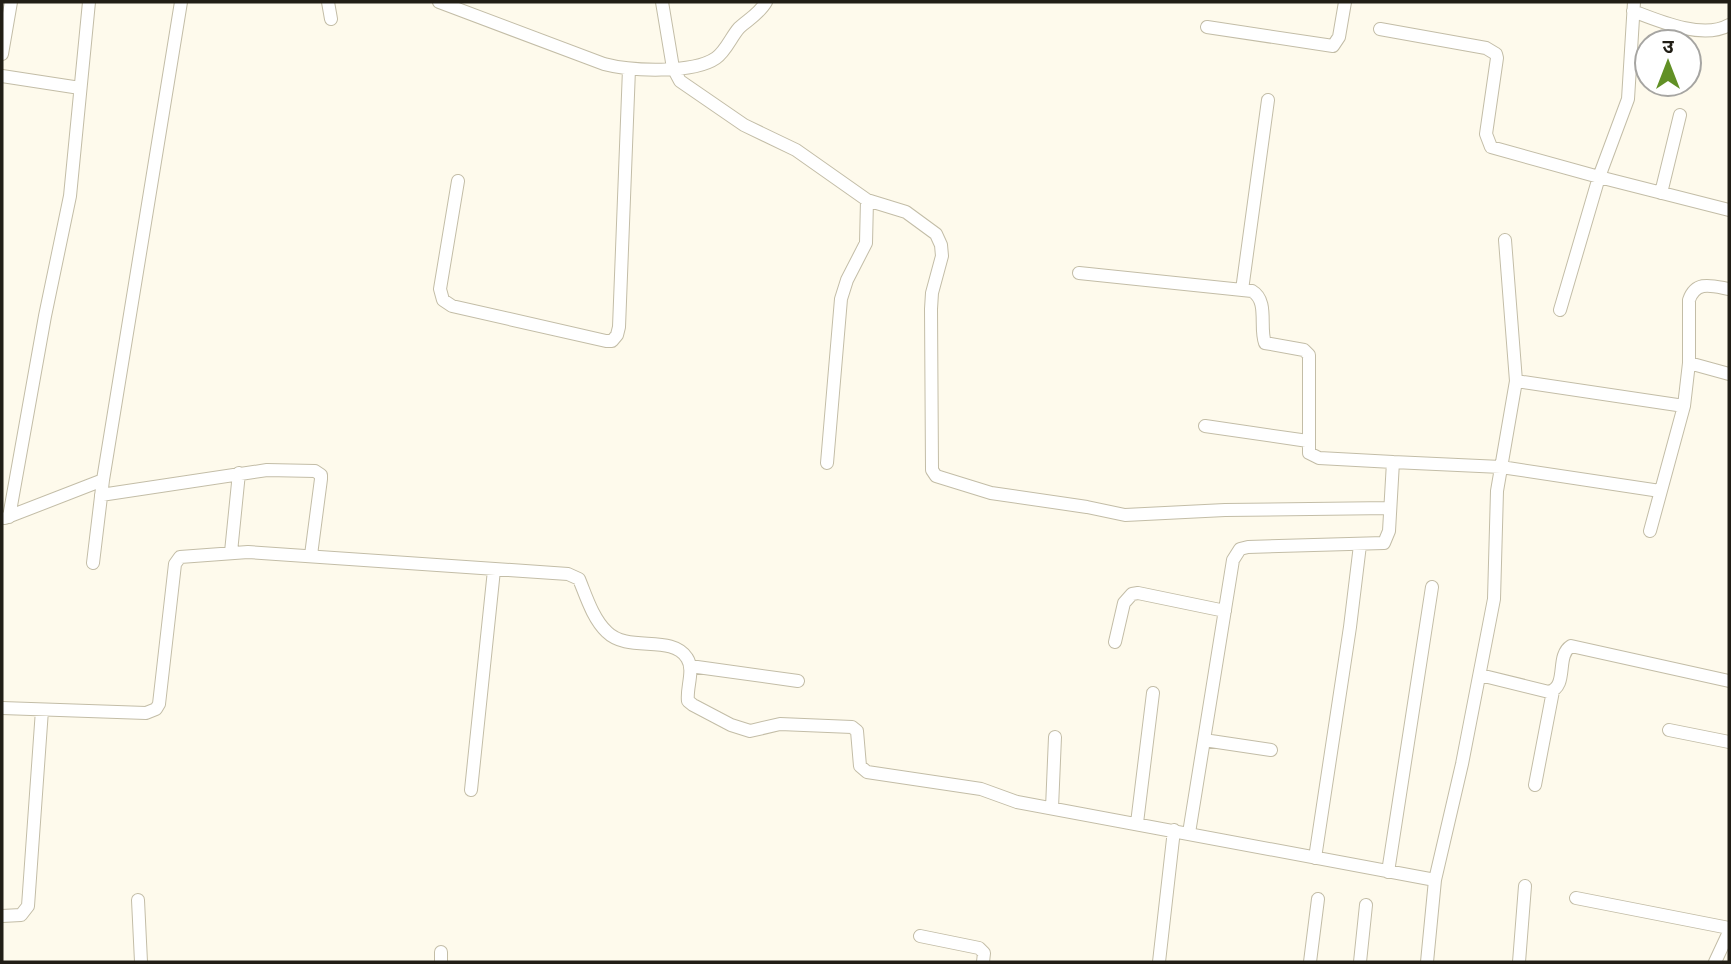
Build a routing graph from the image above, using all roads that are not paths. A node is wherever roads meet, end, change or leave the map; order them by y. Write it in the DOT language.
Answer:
graph roads {
  1 [pos="11,2"];
  2 [pos="89,2"];
  3 [pos="181,2"];
  4 [pos="328,2"];
  5 [pos="439,2"];
  6 [pos="662,2"];
  7 [pos="766,2"];
  8 [pos="1345,2"];
  9 [pos="1633,6"];
  10 [pos="331,19"];
  11 [pos="1729,25"];
  12 [pos="1207,27"];
  13 [pos="1380,29"];
  14 [pos="2,54"];
  15 [pos="673,68"];
  16 [pos="629,69"];
  17 [pos="2,76"];
  18 [pos="79,88"];
  19 [pos="1268,100"];
  20 [pos="1680,115"];
  21 [pos="1599,177"];
  22 [pos="458,181"];
  23 [pos="1661,193"];
  24 [pos="867,200"];
  25 [pos="1729,210"];
  26 [pos="1505,240"];
  27 [pos="1079,273"];
  28 [pos="1729,289"];
  29 [pos="1242,290"];
  30 [pos="1560,310"];
  31 [pos="1689,363"];
  32 [pos="1729,374"];
  33 [pos="1516,381"];
  34 [pos="1684,406"];
  35 [pos="1205,426"];
  36 [pos="1308,441"];
  37 [pos="1393,462"];
  38 [pos="827,463"];
  39 [pos="1501,467"];
  40 [pos="240,473"];
  41 [pos="103,480"];
  42 [pos="1660,492"];
  43 [pos="101,495"];
  44 [pos="1390,508"];
  45 [pos="5,518"];
  46 [pos="1650,531"];
  47 [pos="1360,545"];
  48 [pos="231,552"];
  49 [pos="311,555"];
  50 [pos="93,564"];
  51 [pos="494,570"];
  52 [pos="1432,587"];
  53 [pos="1225,611"];
  54 [pos="1115,642"];
  55 [pos="690,666"];
  56 [pos="1480,675"];
  57 [pos="797,681"];
  58 [pos="1729,681"];
  59 [pos="1553,691"];
  60 [pos="1153,693"];
  61 [pos="2,708"];
  62 [pos="42,710"];
  63 [pos="1670,730"];
  64 [pos="1055,737"];
  65 [pos="1204,740"];
  66 [pos="1729,742"];
  67 [pos="1270,750"];
  68 [pos="1535,785"];
  69 [pos="471,790"];
  70 [pos="1052,808"];
  71 [pos="1137,823"];
  72 [pos="1174,830"];
  73 [pos="1189,833"];
  74 [pos="1315,858"];
  75 [pos="1388,872"];
  76 [pos="1435,880"];
  77 [pos="1525,886"];
  78 [pos="1576,898"];
  79 [pos="1318,899"];
  80 [pos="138,900"];
  81 [pos="1366,905"];
  82 [pos="2,916"];
  83 [pos="1729,930"];
  84 [pos="920,936"];
  85 [pos="141,962"];
  86 [pos="983,962"];
  87 [pos="1159,962"];
  88 [pos="1310,962"];
  89 [pos="1360,962"];
  90 [pos="1427,962"];
  91 [pos="1519,962"];
  92 [pos="1715,962"];
  1 -- 14 [label="street"];
  2 -- 18 [label="street"];
  3 -- 41 [label="street"];
  4 -- 10 [label="street"];
  5 -- 16 [label="street"];
  6 -- 15 [label="street"];
  7 -- 15 [label="street"];
  8 -- 12 [label="street"];
  9 -- 11 [label="street"];
  9 -- 21 [label="street"];
  13 -- 21 [label="street"];
  15 -- 16 [label="street"];
  15 -- 24 [label="street"];
  16 -- 22 [label="street"];
  17 -- 18 [label="street"];
  18 -- 45 [label="street"];
  19 -- 29 [label="street"];
  20 -- 23 [label="street"];
  21 -- 23 [label="street"];
  21 -- 30 [label="street"];
  23 -- 25 [label="street"];
  24 -- 38 [label="street"];
  24 -- 44 [label="street"];
  26 -- 33 [label="street"];
  27 -- 29 [label="street"];
  28 -- 31 [label="street"];
  29 -- 36 [label="street"];
  31 -- 32 [label="street"];
  31 -- 34 [label="street"];
  33 -- 34 [label="street"];
  33 -- 39 [label="street"];
  34 -- 42 [label="street"];
  35 -- 36 [label="street"];
  36 -- 37 [label="street"];
  37 -- 39 [label="street"];
  37 -- 44 [label="street"];
  39 -- 42 [label="street"];
  39 -- 56 [label="street"];
  40 -- 43 [label="street"];
  40 -- 48 [label="street"];
  40 -- 49 [label="street"];
  41 -- 43 [label="street"];
  41 -- 45 [label="street"];
  42 -- 46 [label="street"];
  43 -- 50 [label="street"];
  44 -- 47 [label="street"];
  47 -- 53 [label="street"];
  47 -- 74 [label="street"];
  48 -- 49 [label="street"];
  48 -- 62 [label="street"];
  49 -- 51 [label="street"];
  51 -- 55 [label="street"];
  51 -- 69 [label="street"];
  52 -- 75 [label="street"];
  53 -- 54 [label="street"];
  53 -- 65 [label="street"];
  55 -- 57 [label="street"];
  55 -- 70 [label="street"];
  56 -- 59 [label="street"];
  56 -- 76 [label="street"];
  58 -- 59 [label="street"];
  59 -- 68 [label="street"];
  60 -- 71 [label="street"];
  61 -- 62 [label="street"];
  62 -- 82 [label="street"];
  63 -- 66 [label="street"];
  64 -- 70 [label="street"];
  65 -- 67 [label="street"];
  65 -- 73 [label="street"];
  70 -- 71 [label="street"];
  71 -- 72 [label="street"];
  72 -- 73 [label="street"];
  72 -- 87 [label="street"];
  73 -- 74 [label="street"];
  74 -- 75 [label="street"];
  75 -- 76 [label="street"];
  76 -- 90 [label="street"];
  77 -- 91 [label="street"];
  78 -- 83 [label="street"];
  79 -- 88 [label="street"];
  80 -- 85 [label="street"];
  81 -- 89 [label="street"];
  83 -- 92 [label="street"];
  84 -- 86 [label="street"];
}
